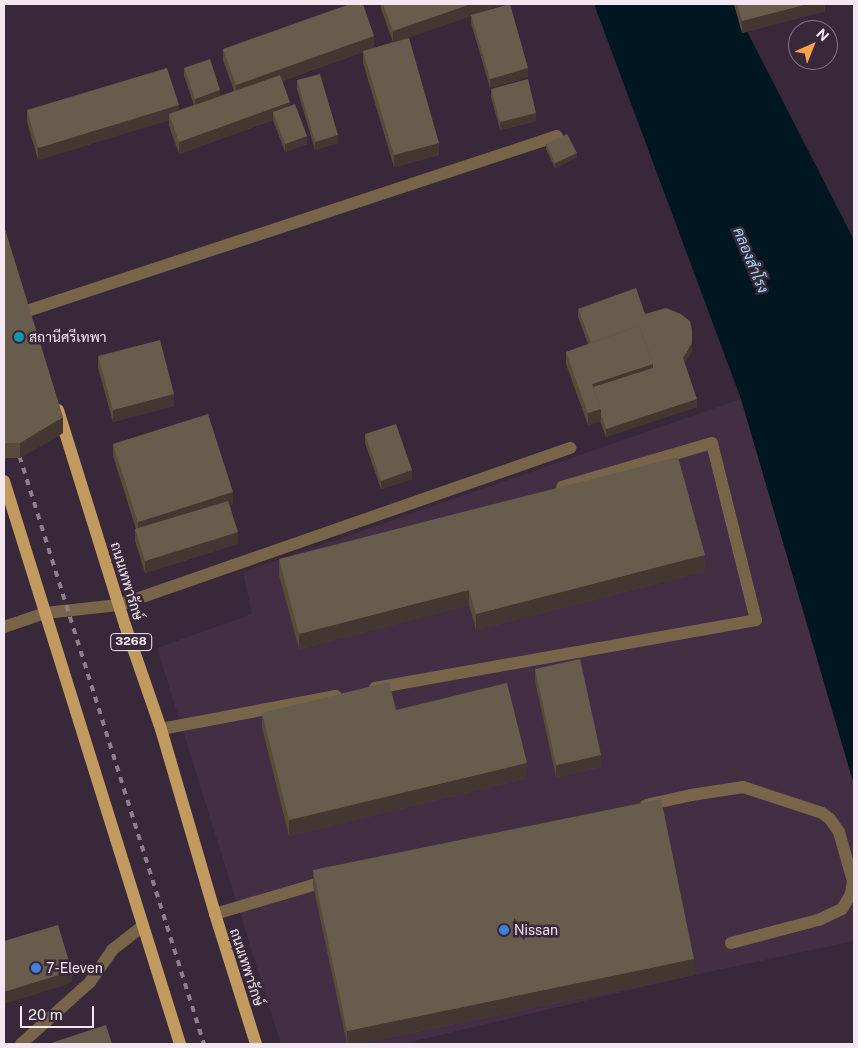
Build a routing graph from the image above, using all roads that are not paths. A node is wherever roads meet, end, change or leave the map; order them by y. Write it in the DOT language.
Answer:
graph roads {
  1 [pos="557,136"];
  2 [pos="27,311"];
  3 [pos="54,396"];
  4 [pos="570,448"];
  5 [pos="4,481"];
  6 [pos="550,491"];
  7 [pos="6,494"];
  8 [pos="119,605"];
  9 [pos="45,613"];
  10 [pos="4,627"];
  11 [pos="367,690"];
  12 [pos="348,693"];
  13 [pos="162,729"];
  14 [pos="633,808"];
  15 [pos="342,877"];
  16 [pos="215,914"];
  17 [pos="143,926"];
  18 [pos="731,943"];
  19 [pos="21,1044"];
  20 [pos="180,1044"];
  21 [pos="256,1044"];
  1 -- 2 [label="street"];
  3 -- 8 [label="main road, ถนนเทพารักษ์ / 3268"];
  4 -- 8 [label="street"];
  5 -- 7 [label="main road"];
  6 -- 11 [label="street"];
  7 -- 9 [label="main road"];
  8 -- 9 [label="street"];
  8 -- 13 [label="main road, ถนนเทพารักษ์ / 3268"];
  9 -- 10 [label="street"];
  9 -- 17 [label="main road"];
  12 -- 13 [label="street"];
  13 -- 16 [label="main road, ถนนเทพารักษ์ / 3268"];
  14 -- 18 [label="street"];
  15 -- 16 [label="street"];
  16 -- 21 [label="main road, ถนนเทพารักษ์ / 3268"];
  17 -- 19 [label="street"];
  17 -- 20 [label="main road"];
}
